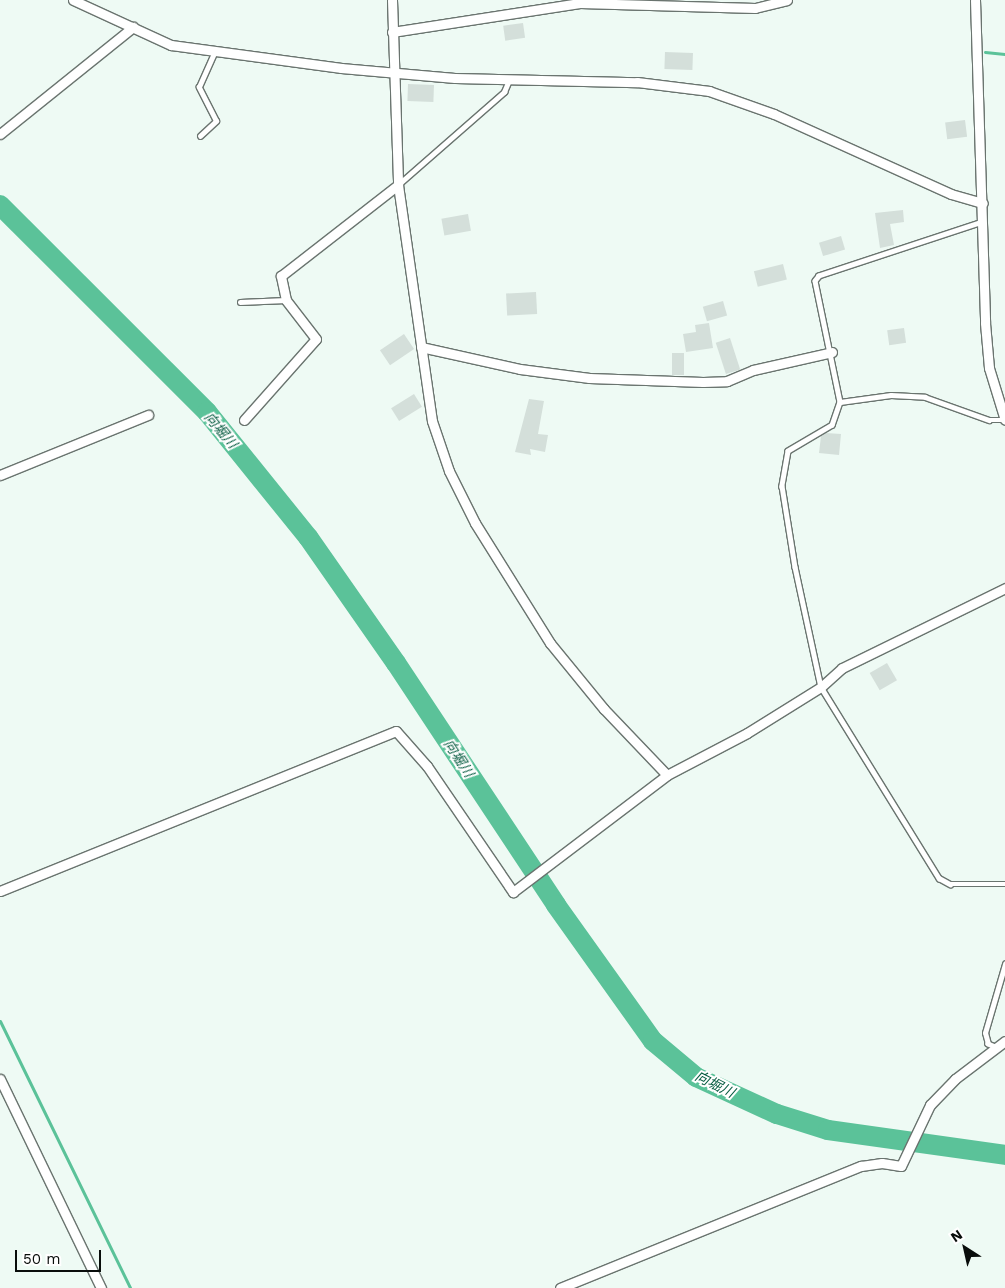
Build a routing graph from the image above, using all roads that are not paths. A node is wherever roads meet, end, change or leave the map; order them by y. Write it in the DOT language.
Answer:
graph roads {
  1 [pos="73,0"];
  2 [pos="392,0"];
  3 [pos="787,0"];
  4 [pos="975,0"];
  5 [pos="133,27"];
  6 [pos="392,32"];
  7 [pos="216,51"];
  8 [pos="394,72"];
  9 [pos="509,80"];
  10 [pos="0,134"];
  11 [pos="200,136"];
  12 [pos="398,185"];
  13 [pos="983,203"];
  14 [pos="982,222"];
  15 [pos="286,300"];
  16 [pos="240,302"];
  17 [pos="421,347"];
  18 [pos="832,352"];
  19 [pos="840,402"];
  20 [pos="148,414"];
  21 [pos="244,420"];
  22 [pos="1005,420"];
  23 [pos="0,475"];
  24 [pos="1005,588"];
  25 [pos="821,687"];
  26 [pos="667,775"];
  27 [pos="1005,884"];
  28 [pos="0,891"];
  29 [pos="1005,964"];
  30 [pos="1005,1041"];
  31 [pos="995,1047"];
  32 [pos="0,1079"];
  33 [pos="101,1288"];
  34 [pos="560,1288"];
  1 -- 5 [label="street"];
  2 -- 6 [label="street"];
  3 -- 6 [label="street"];
  4 -- 13 [label="street"];
  5 -- 7 [label="street"];
  5 -- 10 [label="street"];
  6 -- 8 [label="street"];
  7 -- 8 [label="street"];
  7 -- 11 [label="lane"];
  8 -- 9 [label="street"];
  8 -- 12 [label="street"];
  9 -- 12 [label="lane"];
  9 -- 13 [label="street"];
  12 -- 15 [label="street"];
  12 -- 17 [label="street"];
  13 -- 14 [label="street"];
  14 -- 18 [label="lane"];
  14 -- 22 [label="street"];
  15 -- 16 [label="lane"];
  15 -- 21 [label="street"];
  17 -- 18 [label="street"];
  17 -- 26 [label="street"];
  18 -- 19 [label="lane"];
  19 -- 22 [label="lane"];
  19 -- 25 [label="lane"];
  20 -- 23 [label="street"];
  24 -- 25 [label="street"];
  25 -- 26 [label="street"];
  25 -- 27 [label="lane"];
  26 -- 28 [label="street"];
  29 -- 31 [label="lane"];
  30 -- 31 [label="street"];
  31 -- 34 [label="street"];
  32 -- 33 [label="street"];
}
